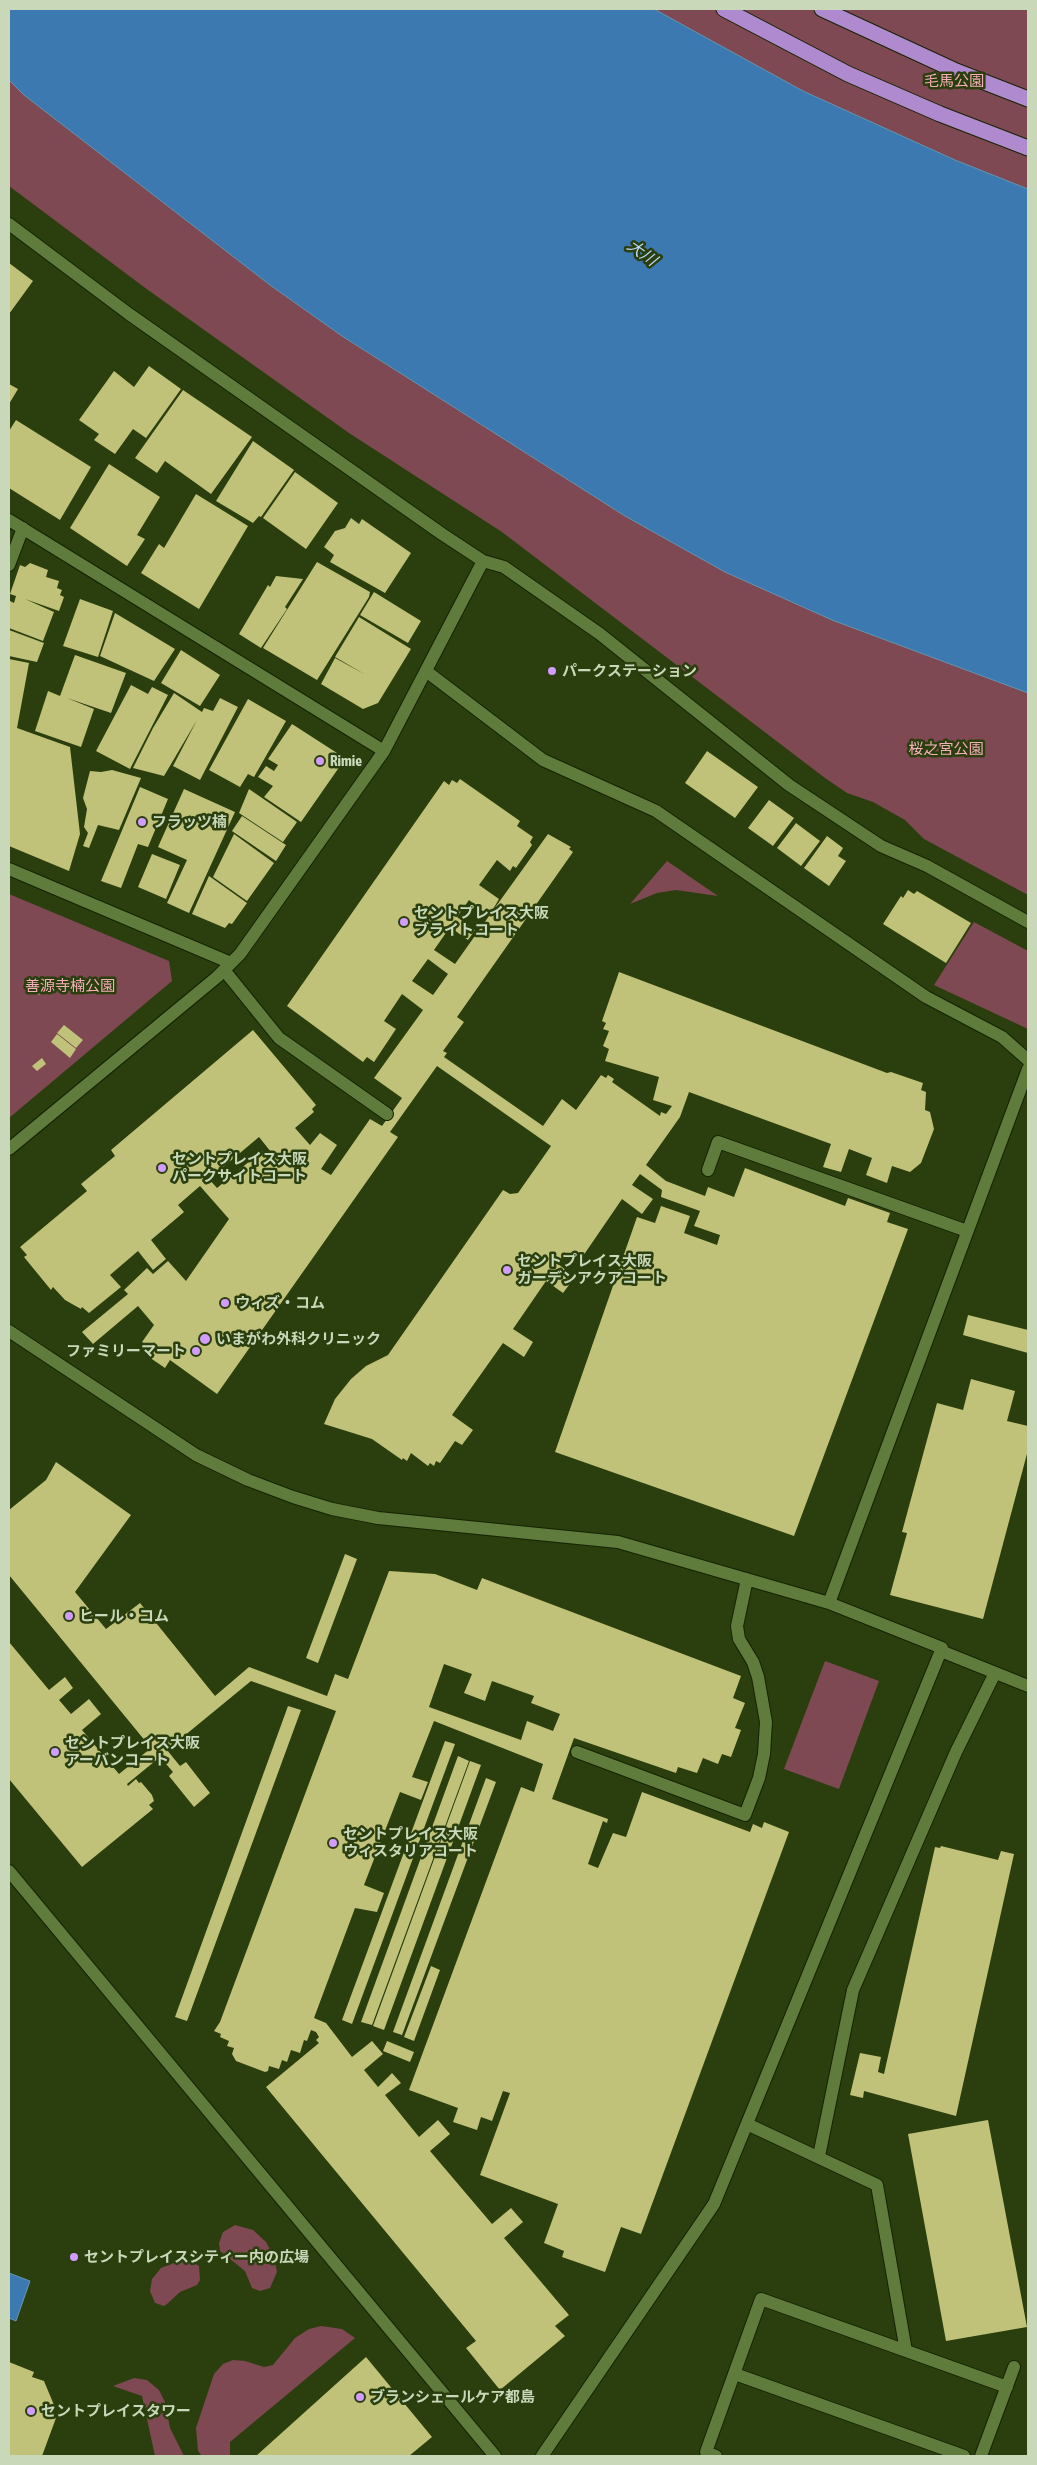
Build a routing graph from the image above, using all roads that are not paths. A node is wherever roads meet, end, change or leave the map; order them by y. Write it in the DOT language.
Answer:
graph roads {
  1 [pos="724,9"];
  2 [pos="822,9"];
  3 [pos="1028,99"];
  4 [pos="1028,148"];
  5 [pos="9,224"];
  6 [pos="9,520"];
  7 [pos="23,528"];
  8 [pos="483,561"];
  9 [pos="9,565"];
  10 [pos="426,671"];
  11 [pos="384,751"];
  12 [pos="9,869"];
  13 [pos="1028,922"];
  14 [pos="227,967"];
  15 [pos="1028,1060"];
  16 [pos="1028,1069"];
  17 [pos="387,1114"];
  18 [pos="9,1149"];
  19 [pos="708,1170"];
  20 [pos="967,1231"];
  21 [pos="9,1331"];
  22 [pos="747,1579"];
  23 [pos="829,1603"];
  24 [pos="941,1651"];
  25 [pos="995,1673"];
  26 [pos="1028,1686"];
  27 [pos="577,1752"];
  28 [pos="9,1871"];
  29 [pos="747,2124"];
  30 [pos="819,2156"];
  31 [pos="906,2351"];
  32 [pos="1014,2367"];
  33 [pos="735,2374"];
  34 [pos="1007,2387"];
  35 [pos="495,2456"];
  36 [pos="542,2456"];
  37 [pos="716,2456"];
  38 [pos="964,2456"];
  39 [pos="981,2456"];
  1 -- 4 [label="highway"];
  2 -- 3 [label="highway"];
  5 -- 8 [label="street"];
  6 -- 7 [label="street"];
  7 -- 9 [label="street"];
  7 -- 11 [label="street"];
  8 -- 10 [label="street"];
  8 -- 13 [label="street"];
  10 -- 11 [label="street"];
  10 -- 15 [label="street"];
  11 -- 14 [label="street"];
  12 -- 14 [label="street"];
  14 -- 17 [label="street"];
  14 -- 18 [label="street"];
  16 -- 20 [label="street"];
  19 -- 20 [label="street"];
  20 -- 23 [label="street"];
  21 -- 22 [label="street"];
  22 -- 23 [label="street"];
  22 -- 27 [label="street"];
  23 -- 24 [label="street"];
  24 -- 25 [label="street"];
  24 -- 29 [label="street"];
  25 -- 26 [label="street"];
  25 -- 30 [label="street"];
  28 -- 35 [label="street"];
  29 -- 30 [label="street"];
  29 -- 36 [label="street"];
  30 -- 31 [label="street"];
  31 -- 33 [label="street"];
  31 -- 34 [label="street"];
  32 -- 34 [label="street"];
  33 -- 37 [label="street"];
  33 -- 38 [label="street"];
  34 -- 39 [label="street"];
}
